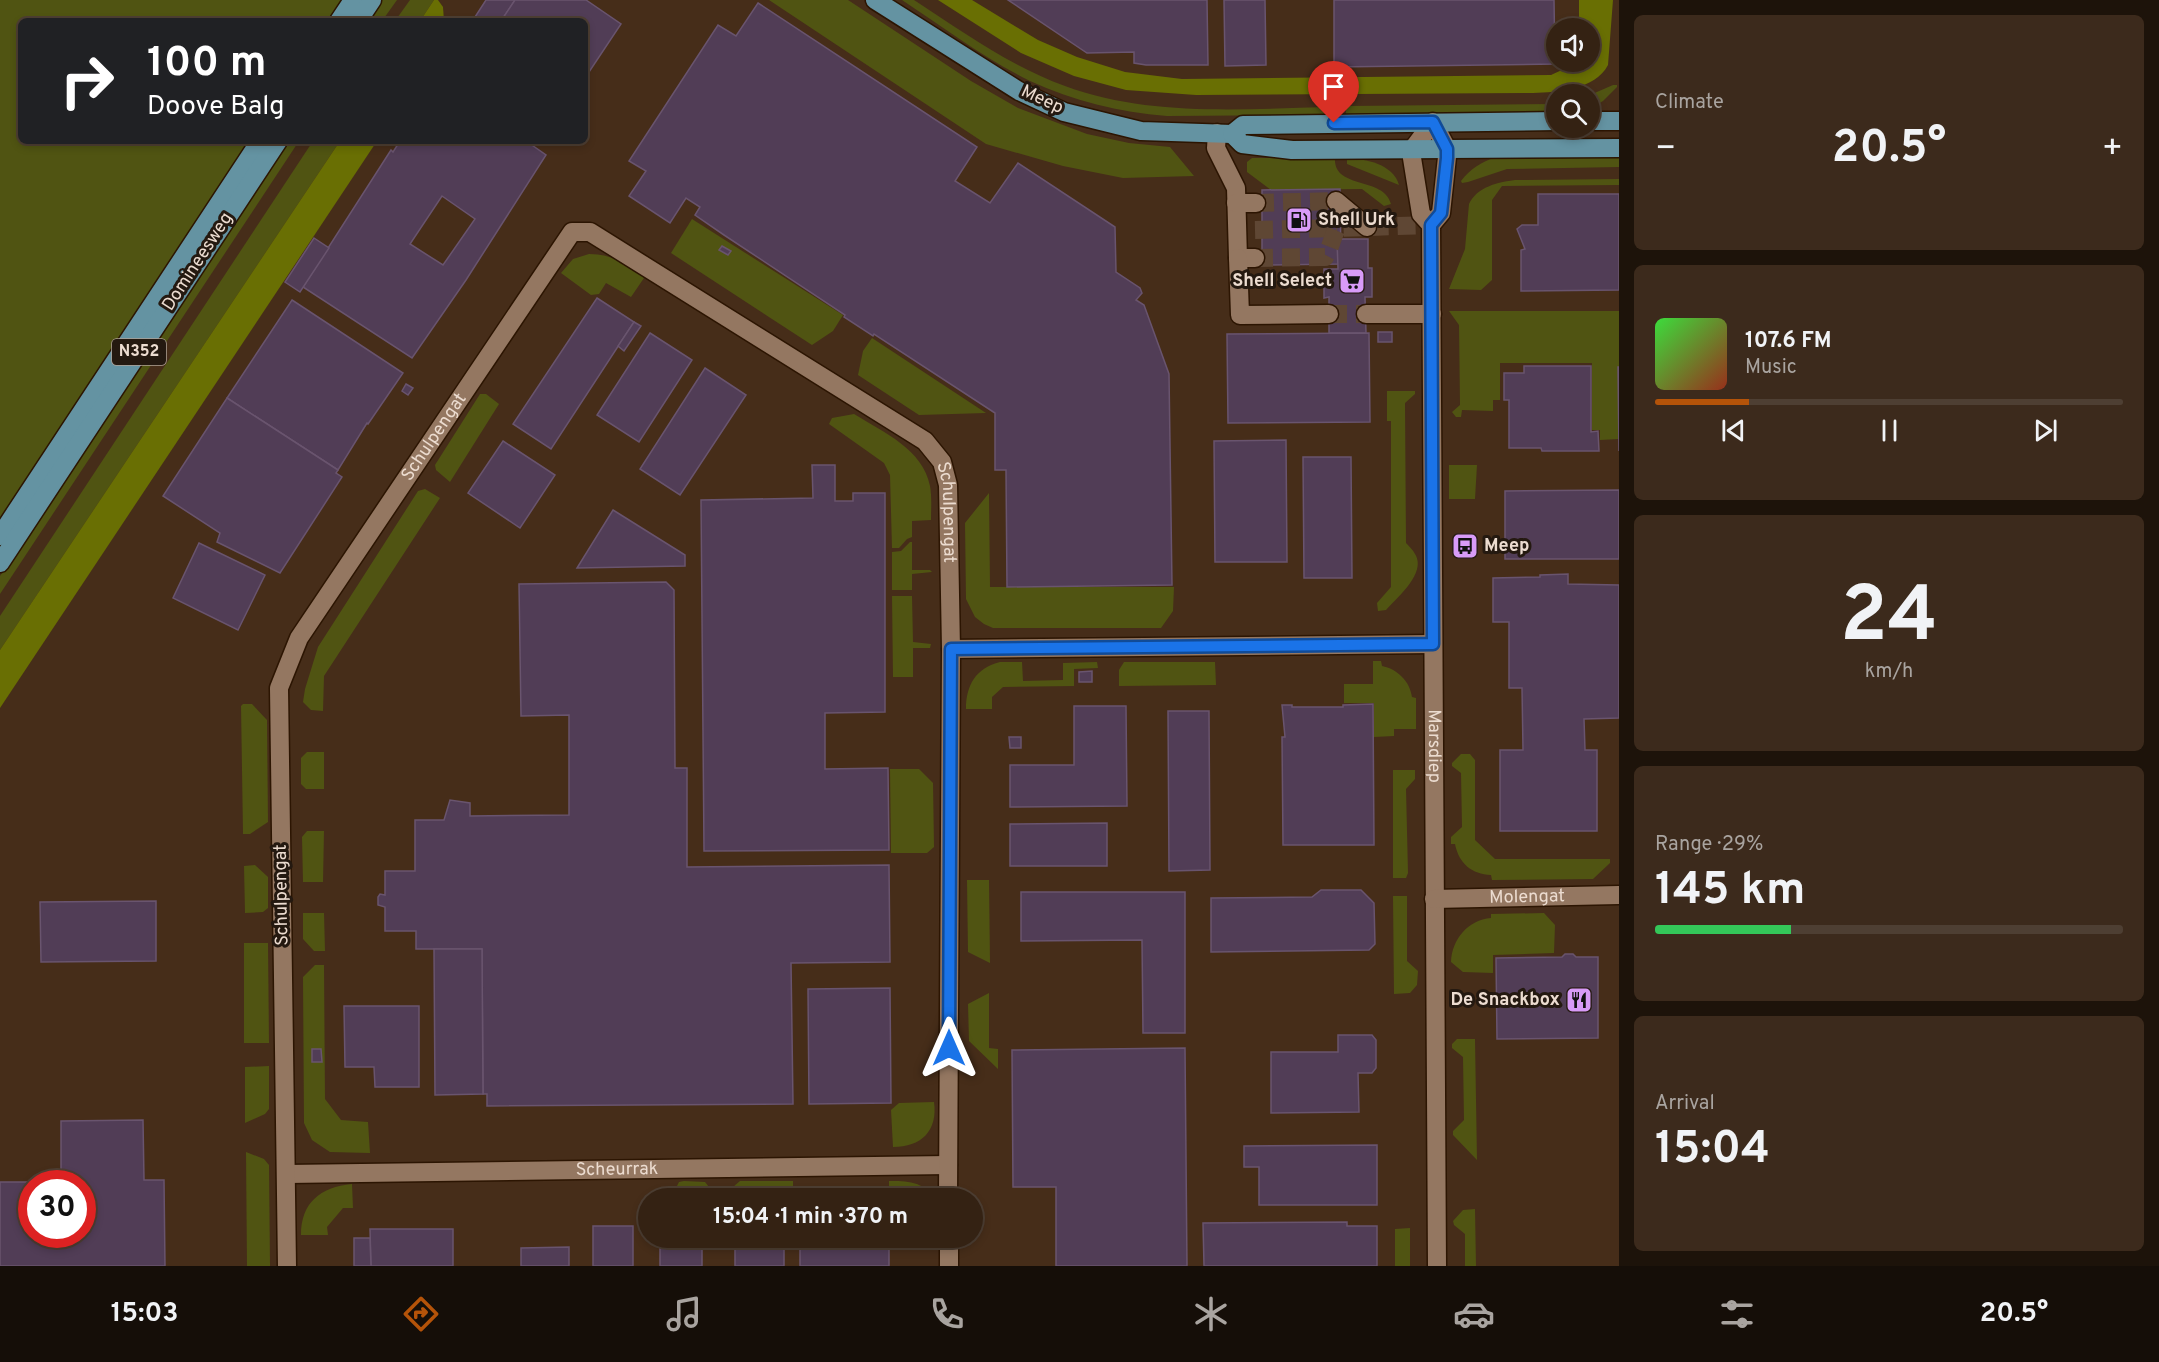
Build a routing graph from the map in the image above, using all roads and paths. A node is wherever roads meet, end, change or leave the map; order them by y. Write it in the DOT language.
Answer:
graph roads {
  1 [pos="353,0"];
  2 [pos="372,0"];
  3 [pos="875,0"];
  4 [pos="341,18"];
  5 [pos="360,18"];
  6 [pos="1546,121"];
  7 [pos="1600,121"];
  8 [pos="1619,121"];
  9 [pos="1433,122"];
  10 [pos="1224,134"];
  11 [pos="258,144"];
  12 [pos="276,144"];
  13 [pos="1619,148"];
  14 [pos="1447,149"];
  15 [pos="1412,150"];
  16 [pos="1336,201"];
  17 [pos="1236,203"];
  18 [pos="1256,203"];
  19 [pos="1431,225"];
  20 [pos="1367,227"];
  21 [pos="1329,314"];
  22 [pos="1366,314"];
  23 [pos="1432,314"];
  24 [pos="0,536"];
  25 [pos="0,562"];
  26 [pos="1433,644"];
  27 [pos="951,649"];
  28 [pos="1619,895"];
  29 [pos="1434,899"];
  30 [pos="948,1165"];
  31 [pos="287,1174"];
  32 [pos="948,1188"];
  33 [pos="949,1248"];
  34 [pos="287,1266"];
  35 [pos="949,1266"];
  36 [pos="1437,1266"];
  1 -- 4 [label="main road"];
  2 -- 5 [label="main road"];
  3 -- 10 [label="main road, Meep"];
  6 -- 9 [label="main road, Meep"];
  7 -- 8 [label="main road"];
  9 -- 10 [label="main road, Meep"];
  9 -- 14 [label="street"];
  9 -- 15 [label="street"];
  10 -- 15 [label="main road, Meep"];
  10 -- 17 [label="street"];
  11 -- 24 [label="main road, Domineesweg / N352"];
  12 -- 25 [label="main road, Domineesweg / N352"];
  13 -- 14 [label="main road, Meep"];
  14 -- 15 [label="main road, Meep"];
  14 -- 19 [label="street, Marsdiep"];
  15 -- 19 [label="street, Marsdiep"];
  16 -- 20 [label="street"];
  17 -- 18 [label="street"];
  17 -- 21 [label="street"];
  19 -- 23 [label="street, Marsdiep"];
  22 -- 23 [label="street"];
  23 -- 26 [label="street, Marsdiep"];
  26 -- 27 [label="street"];
  26 -- 29 [label="street, Marsdiep"];
  27 -- 30 [label="street"];
  27 -- 31 [label="street, Schulpengat"];
  28 -- 29 [label="street, Molengat"];
  29 -- 36 [label="street, Marsdiep"];
  30 -- 31 [label="street, Scheurrak"];
  30 -- 32 [label="street"];
  31 -- 34 [label="street, Schulpengat"];
  33 -- 35 [label="street"];
}
